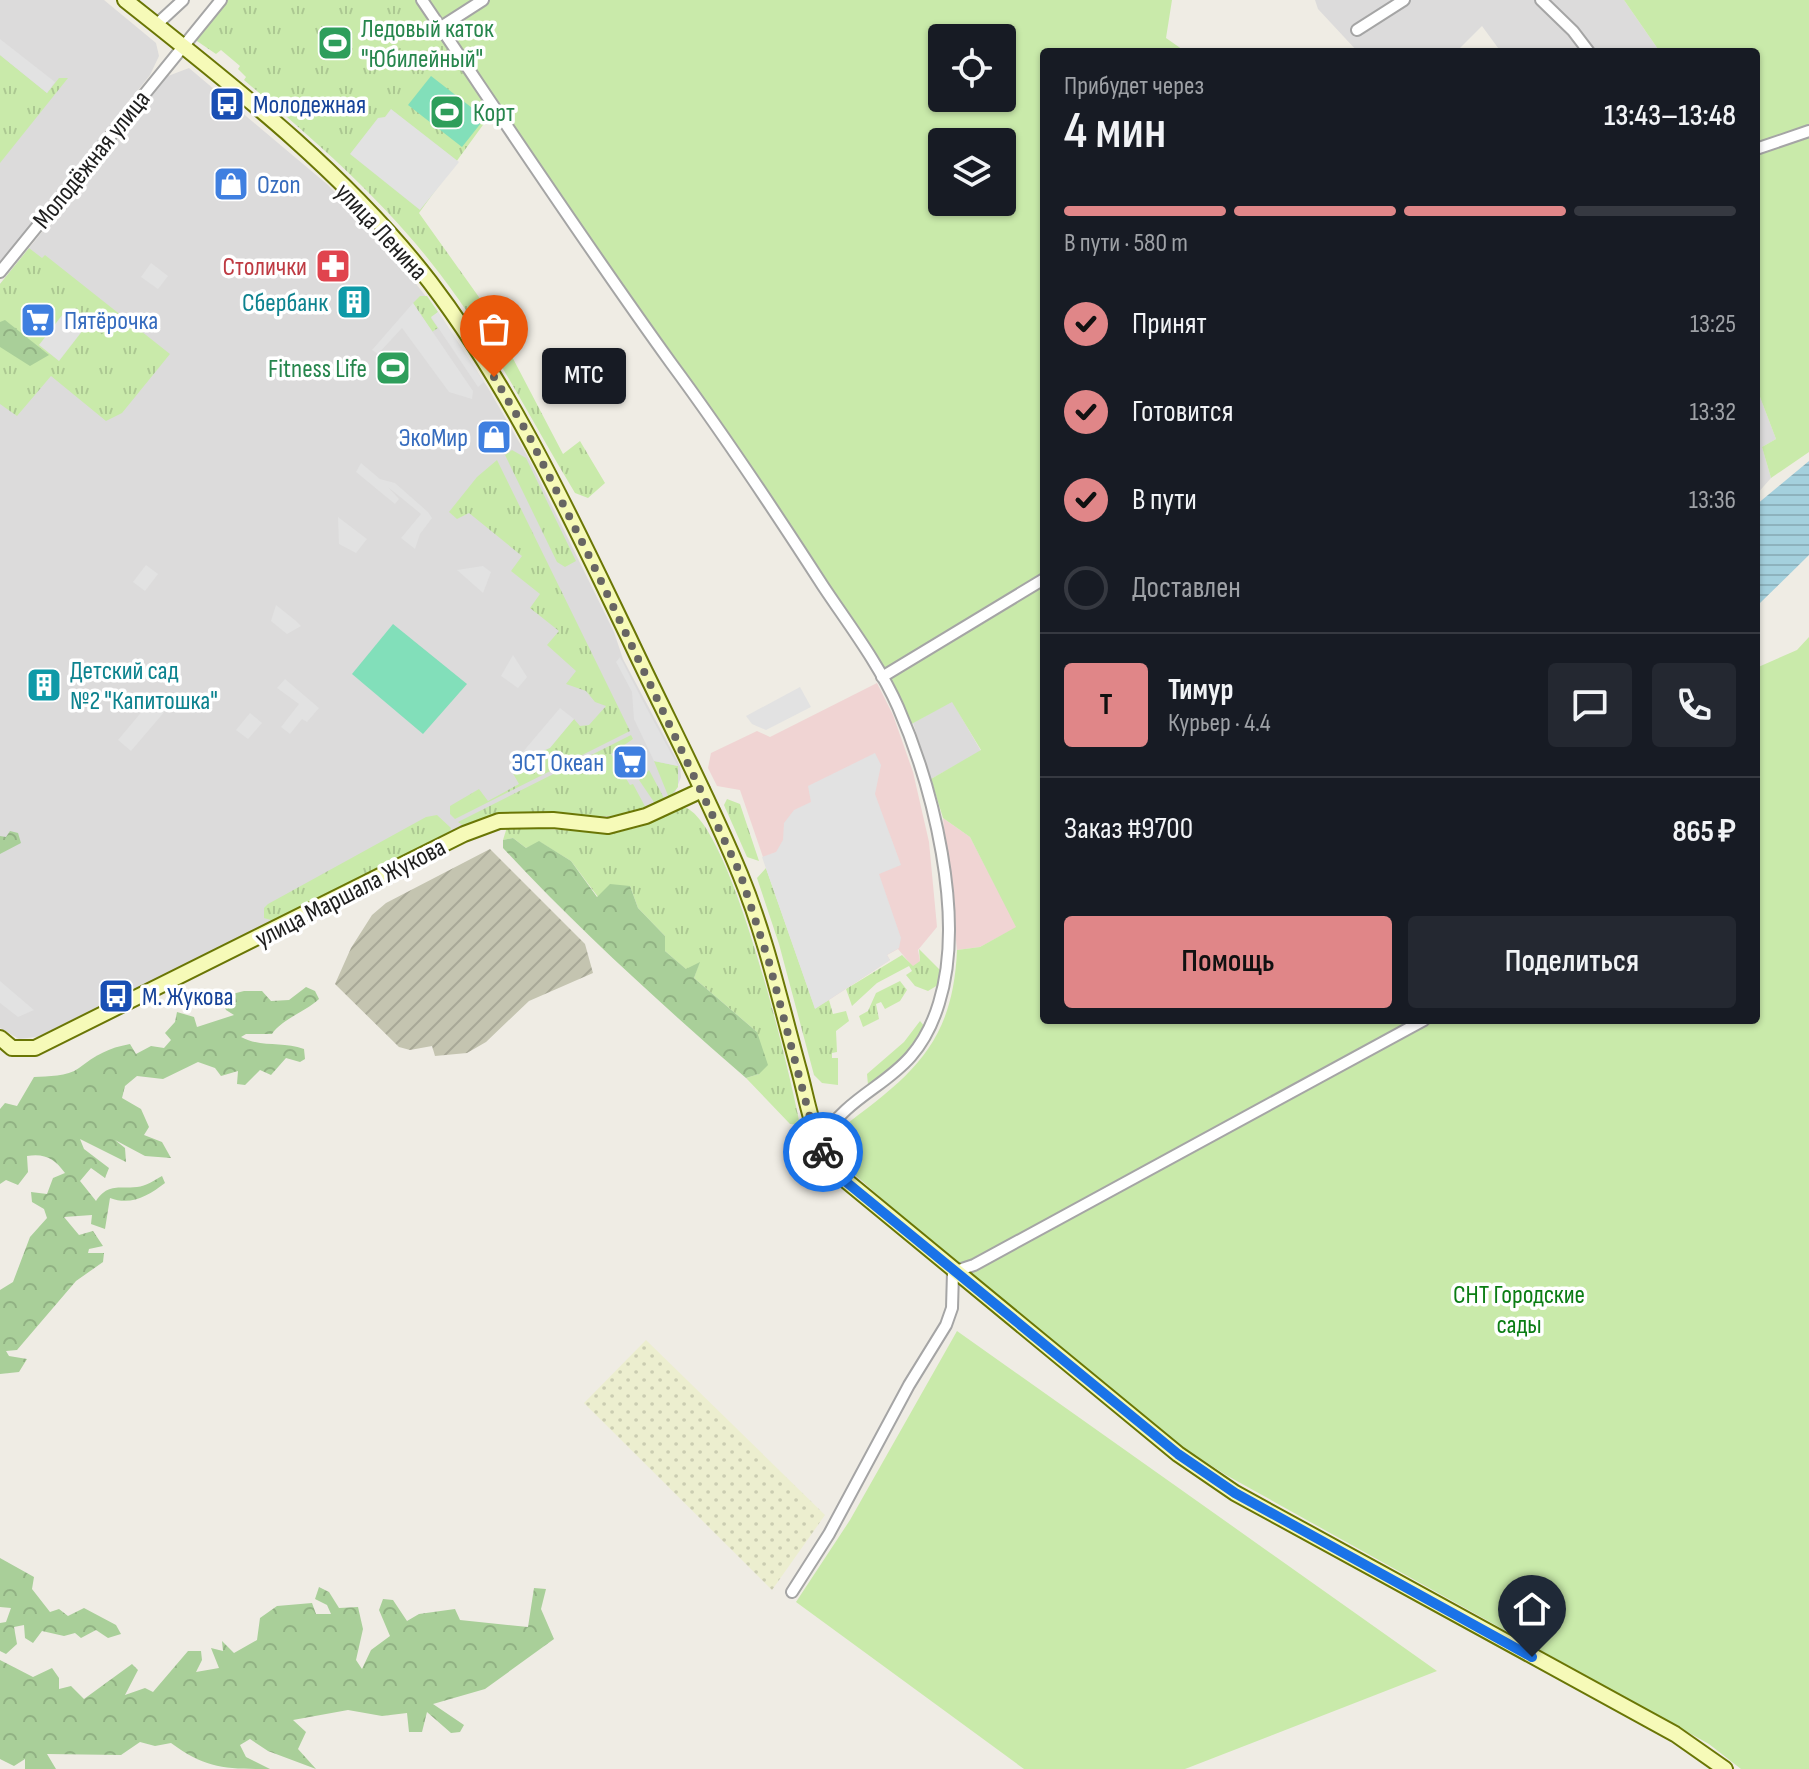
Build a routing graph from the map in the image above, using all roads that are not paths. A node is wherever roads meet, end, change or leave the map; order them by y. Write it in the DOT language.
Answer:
graph roads {
  1 [pos="125,0"];
  2 [pos="183,0"];
  3 [pos="221,0"];
  4 [pos="422,0"];
  5 [pos="483,0"];
  6 [pos="1404,0"];
  7 [pos="1541,0"];
  8 [pos="156,25"];
  9 [pos="441,27"];
  10 [pos="1357,30"];
  11 [pos="183,47"];
  12 [pos="1586,48"];
  13 [pos="1809,131"];
  14 [pos="1760,148"];
  15 [pos="0,272"];
  16 [pos="1040,581"];
  17 [pos="882,677"];
  18 [pos="702,790"];
  19 [pos="1417,1024"];
  20 [pos="6,1043"];
  21 [pos="819,1142"];
  22 [pos="953,1272"];
  23 [pos="792,1592"];
  24 [pos="1725,1769"];
  1 -- 8 [label="main road, улица Ленина"];
  2 -- 8 [label="street"];
  3 -- 11 [label="street, Молодёжная улица"];
  4 -- 9 [label="street"];
  5 -- 9 [label="street"];
  6 -- 10 [label="street"];
  7 -- 12 [label="street"];
  8 -- 11 [label="main road, улица Ленина"];
  9 -- 17 [label="street"];
  11 -- 15 [label="street, Молодёжная улица"];
  11 -- 18 [label="main road, улица Ленина"];
  13 -- 14 [label="street"];
  16 -- 17 [label="street"];
  17 -- 21 [label="street"];
  18 -- 20 [label="main road, улица Маршала Жукова"];
  18 -- 21 [label="main road, улица Ленина"];
  19 -- 22 [label="street"];
  21 -- 22 [label="main road, улица Ленина"];
  22 -- 23 [label="street"];
  22 -- 24 [label="main road, улица Ленина"];
}
